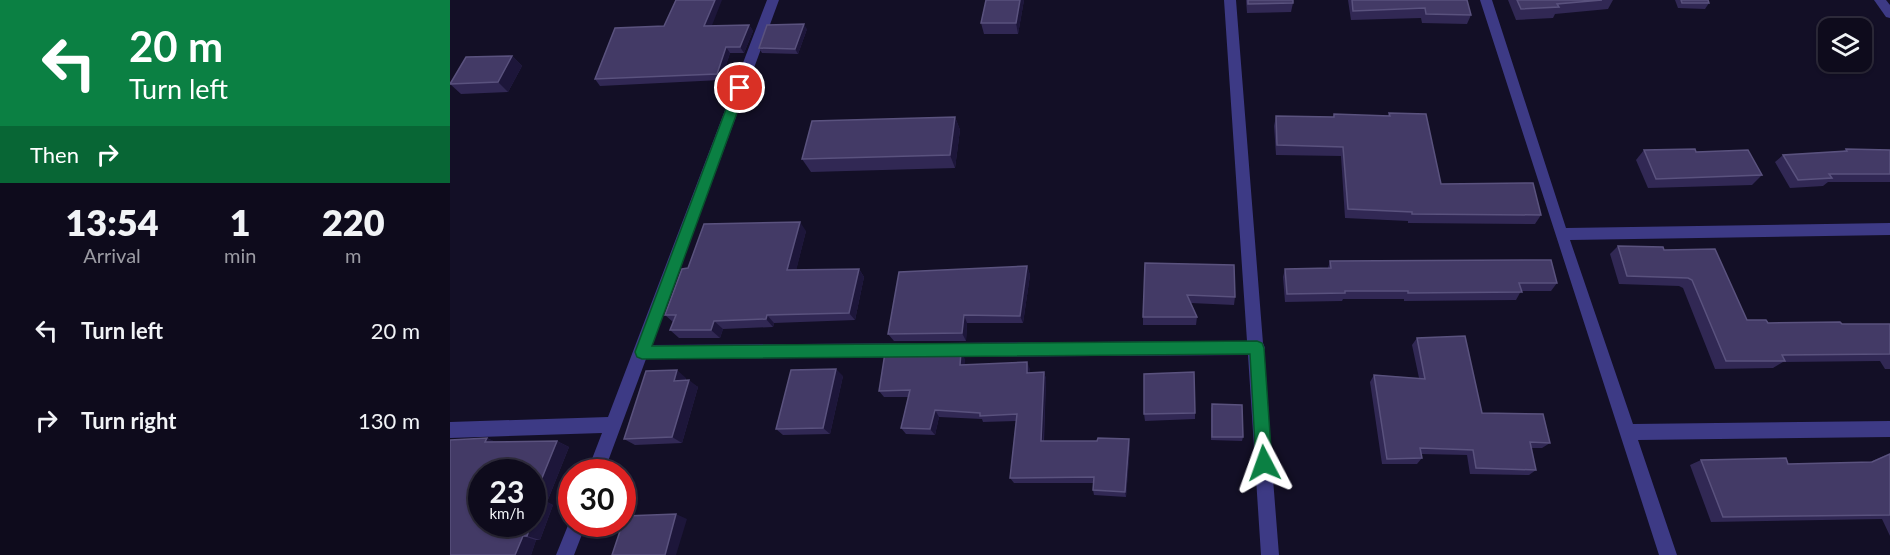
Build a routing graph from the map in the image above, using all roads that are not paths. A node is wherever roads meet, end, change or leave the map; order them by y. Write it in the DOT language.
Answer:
graph roads {
  1 [pos="773,0"];
  2 [pos="1230,0"];
  3 [pos="1486,0"];
  4 [pos="1880,0"];
  5 [pos="1890,14"];
  6 [pos="1890,229"];
  7 [pos="1561,234"];
  8 [pos="1257,348"];
  9 [pos="642,352"];
  10 [pos="615,425"];
  11 [pos="1890,429"];
  12 [pos="450,430"];
  13 [pos="1628,432"];
  14 [pos="601,459"];
  15 [pos="572,537"];
  16 [pos="565,555"];
  17 [pos="1270,555"];
  18 [pos="1668,555"];
  1 -- 9 [label="street"];
  2 -- 8 [label="street"];
  3 -- 7 [label="street"];
  4 -- 5 [label="street"];
  6 -- 7 [label="street"];
  7 -- 13 [label="street"];
  8 -- 9 [label="street"];
  8 -- 17 [label="street"];
  9 -- 10 [label="street"];
  10 -- 12 [label="street"];
  10 -- 14 [label="street"];
  11 -- 13 [label="street"];
  13 -- 18 [label="street"];
  15 -- 16 [label="street"];
}
